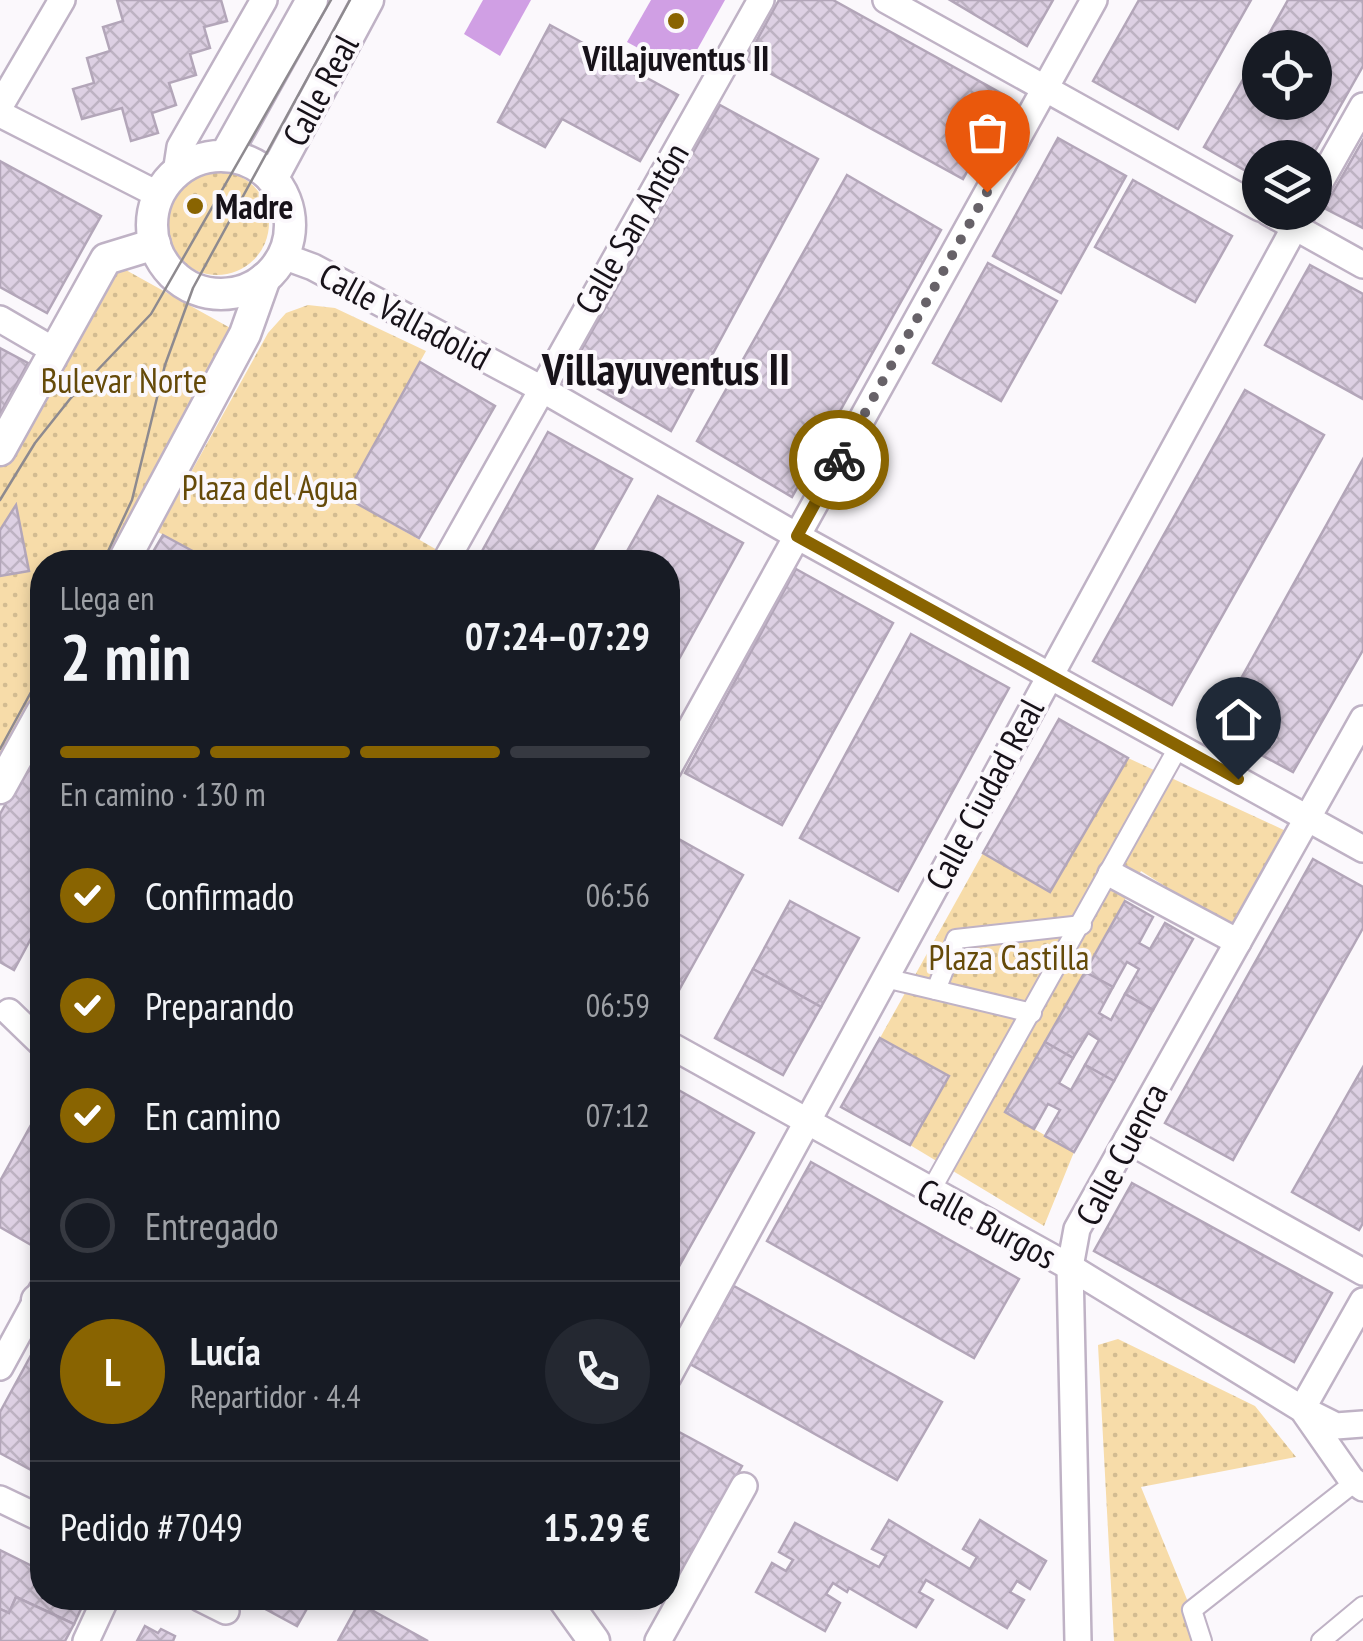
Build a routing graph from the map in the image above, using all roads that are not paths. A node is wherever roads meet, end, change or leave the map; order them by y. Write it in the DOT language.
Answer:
graph roads {
  1 [pos="62,0"];
  2 [pos="264,0"];
  3 [pos="312,0"];
  4 [pos="368,0"];
  5 [pos="761,0"];
  6 [pos="886,0"];
  7 [pos="1094,0"];
  8 [pos="1045,88"];
  9 [pos="0,106"];
  10 [pos="1363,106"];
  11 [pos="0,114"];
  12 [pos="225,156"];
  13 [pos="1332,160"];
  14 [pos="272,179"];
  15 [pos="168,184"];
  16 [pos="1242,198"];
  17 [pos="1293,230"];
  18 [pos="1312,230"];
  19 [pos="155,244"];
  20 [pos="1363,266"];
  21 [pos="274,267"];
  22 [pos="0,319"];
  23 [pos="55,351"];
  24 [pos="540,388"];
  25 [pos="0,450"];
  26 [pos="797,536"];
  27 [pos="129,550"];
  28 [pos="452,550"];
  29 [pos="1049,673"];
  30 [pos="1363,719"];
  31 [pos="30,734"];
  32 [pos="1179,746"];
  33 [pos="680,747"];
  34 [pos="0,788"];
  35 [pos="1308,818"];
  36 [pos="1363,850"];
  37 [pos="1111,874"];
  38 [pos="1082,926"];
  39 [pos="1238,942"];
  40 [pos="884,978"];
  41 [pos="936,990"];
  42 [pos="8,1012"];
  43 [pos="1032,1013"];
  44 [pos="30,1033"];
  45 [pos="680,1051"];
  46 [pos="806,1124"];
  47 [pos="1126,1140"];
  48 [pos="930,1192"];
  49 [pos="1070,1267"];
  50 [pos="1363,1272"];
  51 [pos="1363,1301"];
  52 [pos="30,1317"];
  53 [pos="680,1354"];
  54 [pos="0,1367"];
  55 [pos="1302,1409"];
  56 [pos="1363,1424"];
  57 [pos="1359,1485"];
  58 [pos="744,1486"];
  59 [pos="0,1500"];
  60 [pos="30,1514"];
  61 [pos="680,1601"];
  62 [pos="1363,1606"];
  63 [pos="100,1610"];
  64 [pos="572,1610"];
  65 [pos="675,1610"];
  66 [pos="86,1641"];
  67 [pos="594,1641"];
  68 [pos="658,1641"];
  69 [pos="1078,1641"];
  70 [pos="1202,1641"];
  71 [pos="1321,1641"];
  1 -- 9 [label="street"];
  2 -- 15 [label="street"];
  3 -- 12 [label="street, Calle Real"];
  4 -- 14 [label="street, Calle Real"];
  5 -- 24 [label="street, Calle San Antón"];
  6 -- 8 [label="street"];
  7 -- 8 [label="street"];
  8 -- 16 [label="street"];
  8 -- 26 [label="street"];
  10 -- 13 [label="street"];
  11 -- 15 [label="street"];
  12 -- 14 [label="street"];
  12 -- 15 [label="street"];
  14 -- 21 [label="street"];
  15 -- 19 [label="street"];
  17 -- 29 [label="street, Calle Ciudad Real"];
  18 -- 20 [label="street"];
  19 -- 21 [label="street"];
  19 -- 23 [label="street"];
  21 -- 24 [label="street, Calle Valladolid"];
  21 -- 27 [label="street"];
  22 -- 23 [label="street"];
  23 -- 25 [label="street"];
  24 -- 26 [label="street, Calle Valladolid"];
  24 -- 28 [label="street, Calle San Antón"];
  26 -- 29 [label="street, Calle Valladolid"];
  26 -- 33 [label="street"];
  29 -- 32 [label="street, Calle Valladolid"];
  29 -- 40 [label="street, Calle Ciudad Real"];
  30 -- 35 [label="street, Calle Cuenca"];
  31 -- 34 [label="street"];
  32 -- 35 [label="street, Calle Valladolid"];
  32 -- 37 [label="street"];
  35 -- 36 [label="street, Calle Valladolid"];
  35 -- 39 [label="street, Calle Cuenca"];
  37 -- 38 [label="street"];
  37 -- 39 [label="street"];
  38 -- 41 [label="street"];
  38 -- 43 [label="street"];
  39 -- 47 [label="street, Calle Cuenca"];
  40 -- 41 [label="street"];
  40 -- 46 [label="street, Calle Ciudad Real"];
  41 -- 43 [label="street"];
  42 -- 44 [label="street"];
  43 -- 48 [label="street"];
  45 -- 46 [label="street, Calle Burgos"];
  46 -- 48 [label="street, Calle Burgos"];
  46 -- 53 [label="street, Calle Ciudad Real"];
  47 -- 49 [label="street, Calle Cuenca"];
  47 -- 50 [label="street"];
  48 -- 49 [label="street, Calle Burgos"];
  49 -- 55 [label="street, Calle Burgos"];
  49 -- 69 [label="street, Calle Cuenca"];
  51 -- 55 [label="street"];
  52 -- 54 [label="street"];
  55 -- 56 [label="street"];
  55 -- 57 [label="street"];
  57 -- 70 [label="street"];
  58 -- 61 [label="street"];
  59 -- 60 [label="street"];
  62 -- 71 [label="street"];
  63 -- 66 [label="street"];
  64 -- 67 [label="street"];
  65 -- 68 [label="street"];
}
